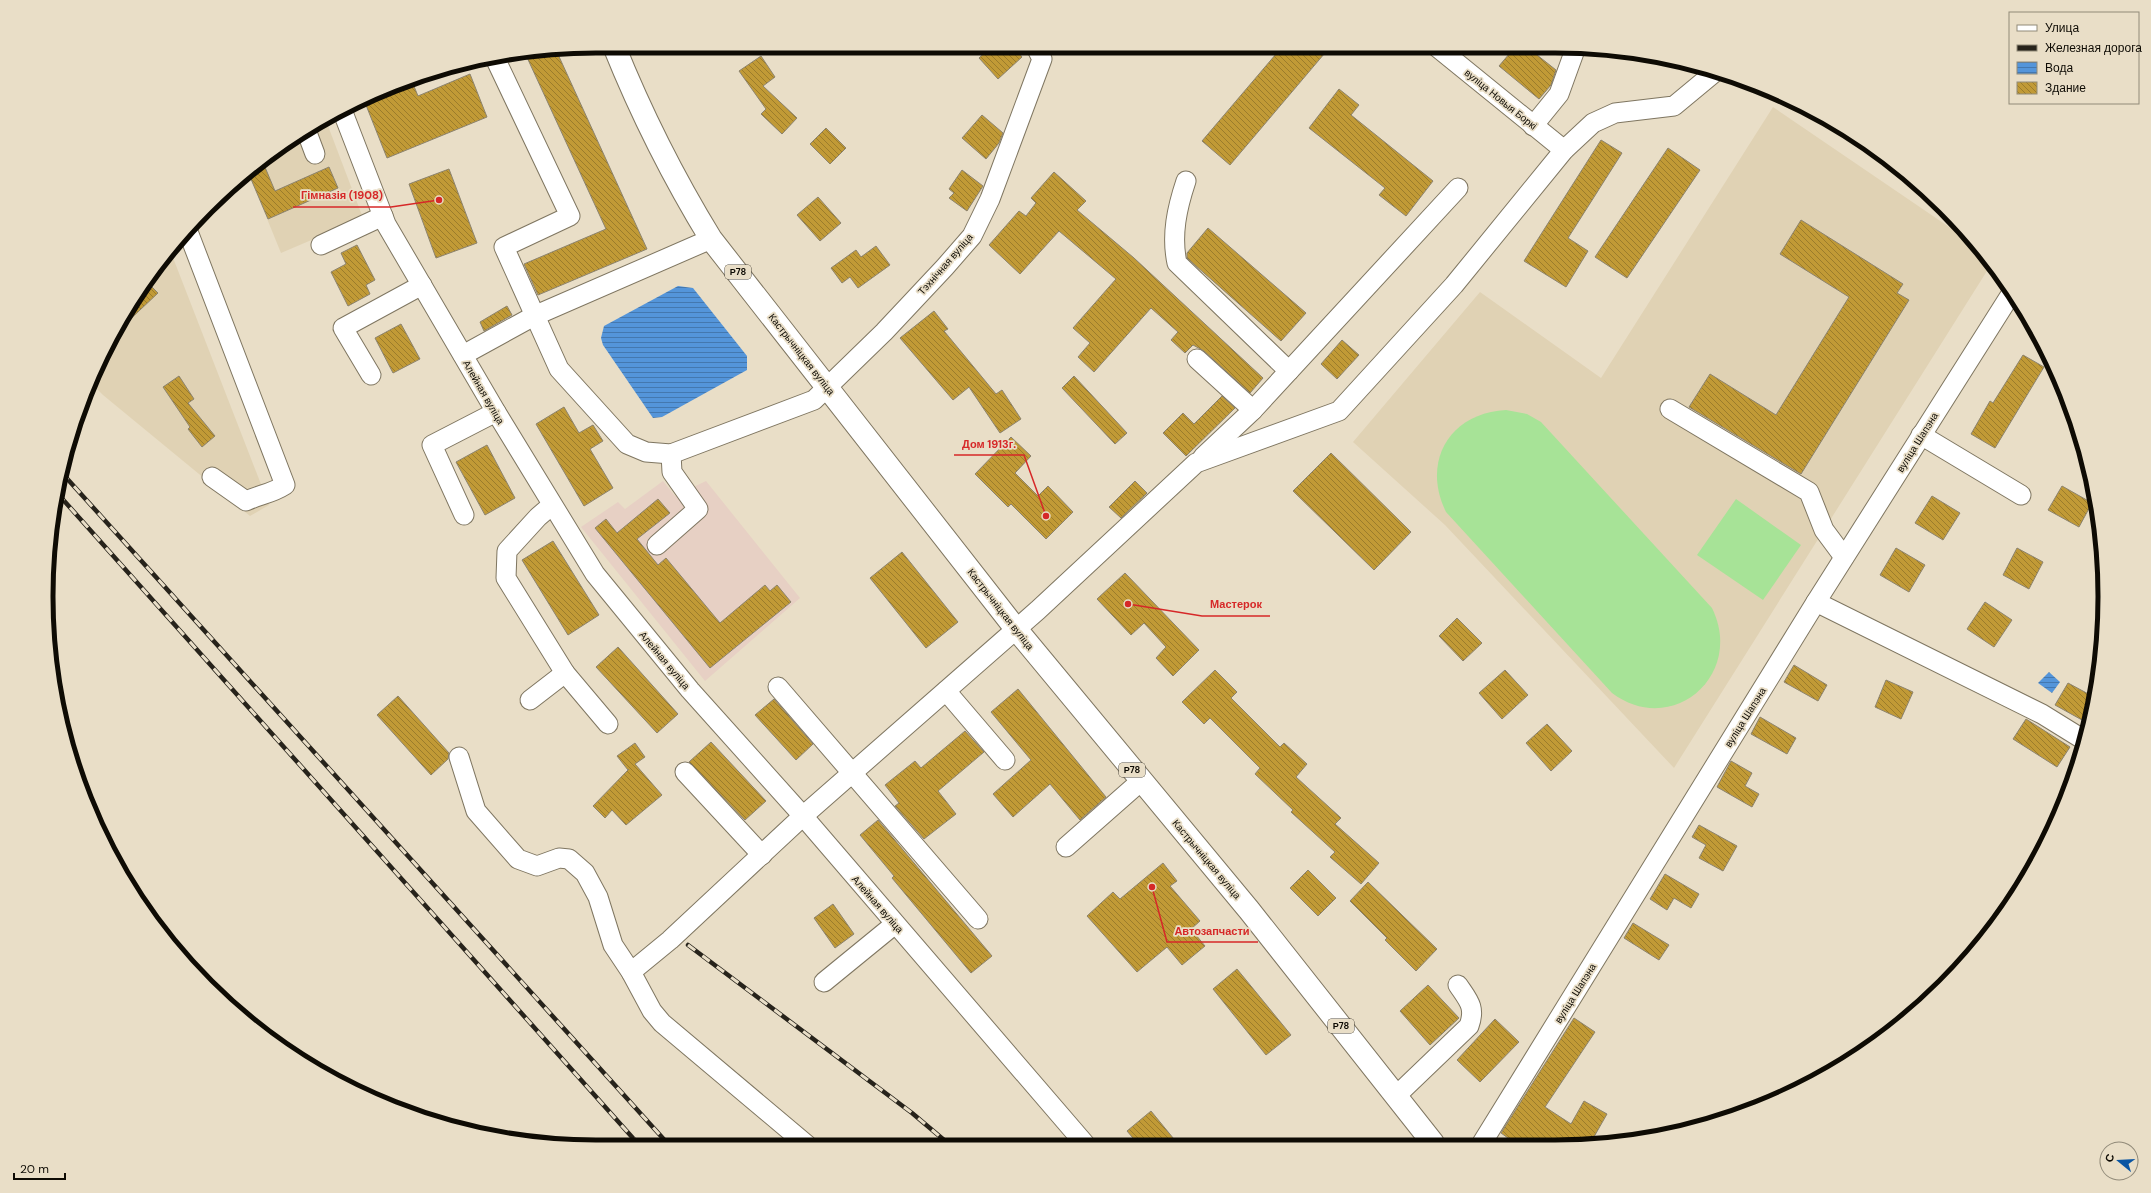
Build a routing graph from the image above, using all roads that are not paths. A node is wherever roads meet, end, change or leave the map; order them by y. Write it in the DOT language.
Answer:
graph roads {
  1 [pos="617,53"];
  2 [pos="1039,53"];
  3 [pos="1444,53"];
  4 [pos="1574,54"];
  5 [pos="497,62"];
  6 [pos="1710,76"];
  7 [pos="344,116"];
  8 [pos="1533,126"];
  9 [pos="308,136"];
  10 [pos="1564,150"];
  11 [pos="315,154"];
  12 [pos="1186,181"];
  13 [pos="1458,188"];
  14 [pos="383,216"];
  15 [pos="190,236"];
  16 [pos="711,239"];
  17 [pos="321,245"];
  18 [pos="422,285"];
  19 [pos="2008,298"];
  20 [pos="534,316"];
  21 [pos="463,355"];
  22 [pos="1198,359"];
  23 [pos="1289,371"];
  24 [pos="371,375"];
  25 [pos="828,387"];
  26 [pos="1670,409"];
  27 [pos="1253,410"];
  28 [pos="496,412"];
  29 [pos="1921,435"];
  30 [pos="671,454"];
  31 [pos="1196,463"];
  32 [pos="212,477"];
  33 [pos="2021,495"];
  34 [pos="552,505"];
  35 [pos="464,515"];
  36 [pos="658,545"];
  37 [pos="1844,557"];
  38 [pos="1816,602"];
  39 [pos="1016,629"];
  40 [pos="565,673"];
  41 [pos="778,687"];
  42 [pos="946,690"];
  43 [pos="530,700"];
  44 [pos="608,724"];
  45 [pos="2079,737"];
  46 [pos="459,757"];
  47 [pos="1005,760"];
  48 [pos="685,772"];
  49 [pos="851,774"];
  50 [pos="1142,781"];
  51 [pos="803,816"];
  52 [pos="1066,847"];
  53 [pos="762,854"];
  54 [pos="978,919"];
  55 [pos="895,924"];
  56 [pos="631,972"];
  57 [pos="824,982"];
  58 [pos="1458,985"];
  59 [pos="1396,1096"];
  60 [pos="801,1140"];
  61 [pos="1082,1140"];
  62 [pos="1431,1140"];
  63 [pos="1484,1140"];
  1 -- 16 [label="main road, Кастрычніцкая вуліца / Р78"];
  2 -- 25 [label="street, Тэхнічная вуліца"];
  3 -- 8 [label="street, вуліца Новыя Боркі"];
  4 -- 8 [label="street"];
  5 -- 20 [label="street"];
  6 -- 10 [label="street"];
  7 -- 14 [label="street, Алейная вуліца"];
  8 -- 10 [label="street, вуліца Новыя Боркі"];
  9 -- 11 [label="street"];
  10 -- 31 [label="street"];
  12 -- 23 [label="street"];
  13 -- 23 [label="street"];
  14 -- 17 [label="street"];
  14 -- 18 [label="street, Алейная вуліца"];
  15 -- 32 [label="street"];
  16 -- 20 [label="street"];
  16 -- 25 [label="main road, Кастрычніцкая вуліца / Р78"];
  18 -- 21 [label="street, Алейная вуліца"];
  18 -- 24 [label="street"];
  19 -- 29 [label="street, вуліца Шапэна"];
  20 -- 21 [label="street"];
  20 -- 30 [label="street"];
  21 -- 28 [label="street, Алейная вуліца"];
  22 -- 27 [label="street"];
  23 -- 27 [label="street"];
  25 -- 30 [label="street, Тэхнічная вуліца"];
  25 -- 39 [label="main road, Кастрычніцкая вуліца / Р78"];
  26 -- 37 [label="street"];
  27 -- 31 [label="street"];
  28 -- 34 [label="street, Алейная вуліца"];
  28 -- 35 [label="street"];
  29 -- 33 [label="street"];
  29 -- 37 [label="street, вуліца Шапэна"];
  30 -- 36 [label="street"];
  31 -- 39 [label="street"];
  34 -- 40 [label="street"];
  34 -- 51 [label="street, Алейная вуліца"];
  37 -- 38 [label="street, вуліца Шапэна"];
  38 -- 45 [label="street"];
  38 -- 63 [label="street, вуліца Шапэна"];
  39 -- 42 [label="street"];
  39 -- 50 [label="main road, Кастрычніцкая вуліца / Р78"];
  40 -- 43 [label="street"];
  40 -- 44 [label="street"];
  41 -- 49 [label="street"];
  42 -- 47 [label="street"];
  42 -- 49 [label="street"];
  46 -- 56 [label="street"];
  48 -- 53 [label="street"];
  49 -- 51 [label="street"];
  49 -- 54 [label="street"];
  50 -- 52 [label="street"];
  50 -- 59 [label="main road, Кастрычніцкая вуліца / Р78"];
  51 -- 53 [label="street"];
  51 -- 55 [label="street, Алейная вуліца"];
  53 -- 56 [label="street"];
  55 -- 57 [label="street"];
  55 -- 61 [label="street, Алейная вуліца"];
  56 -- 60 [label="street"];
  58 -- 59 [label="street"];
  59 -- 62 [label="main road, Кастрычніцкая вуліца / Р78"];
}
